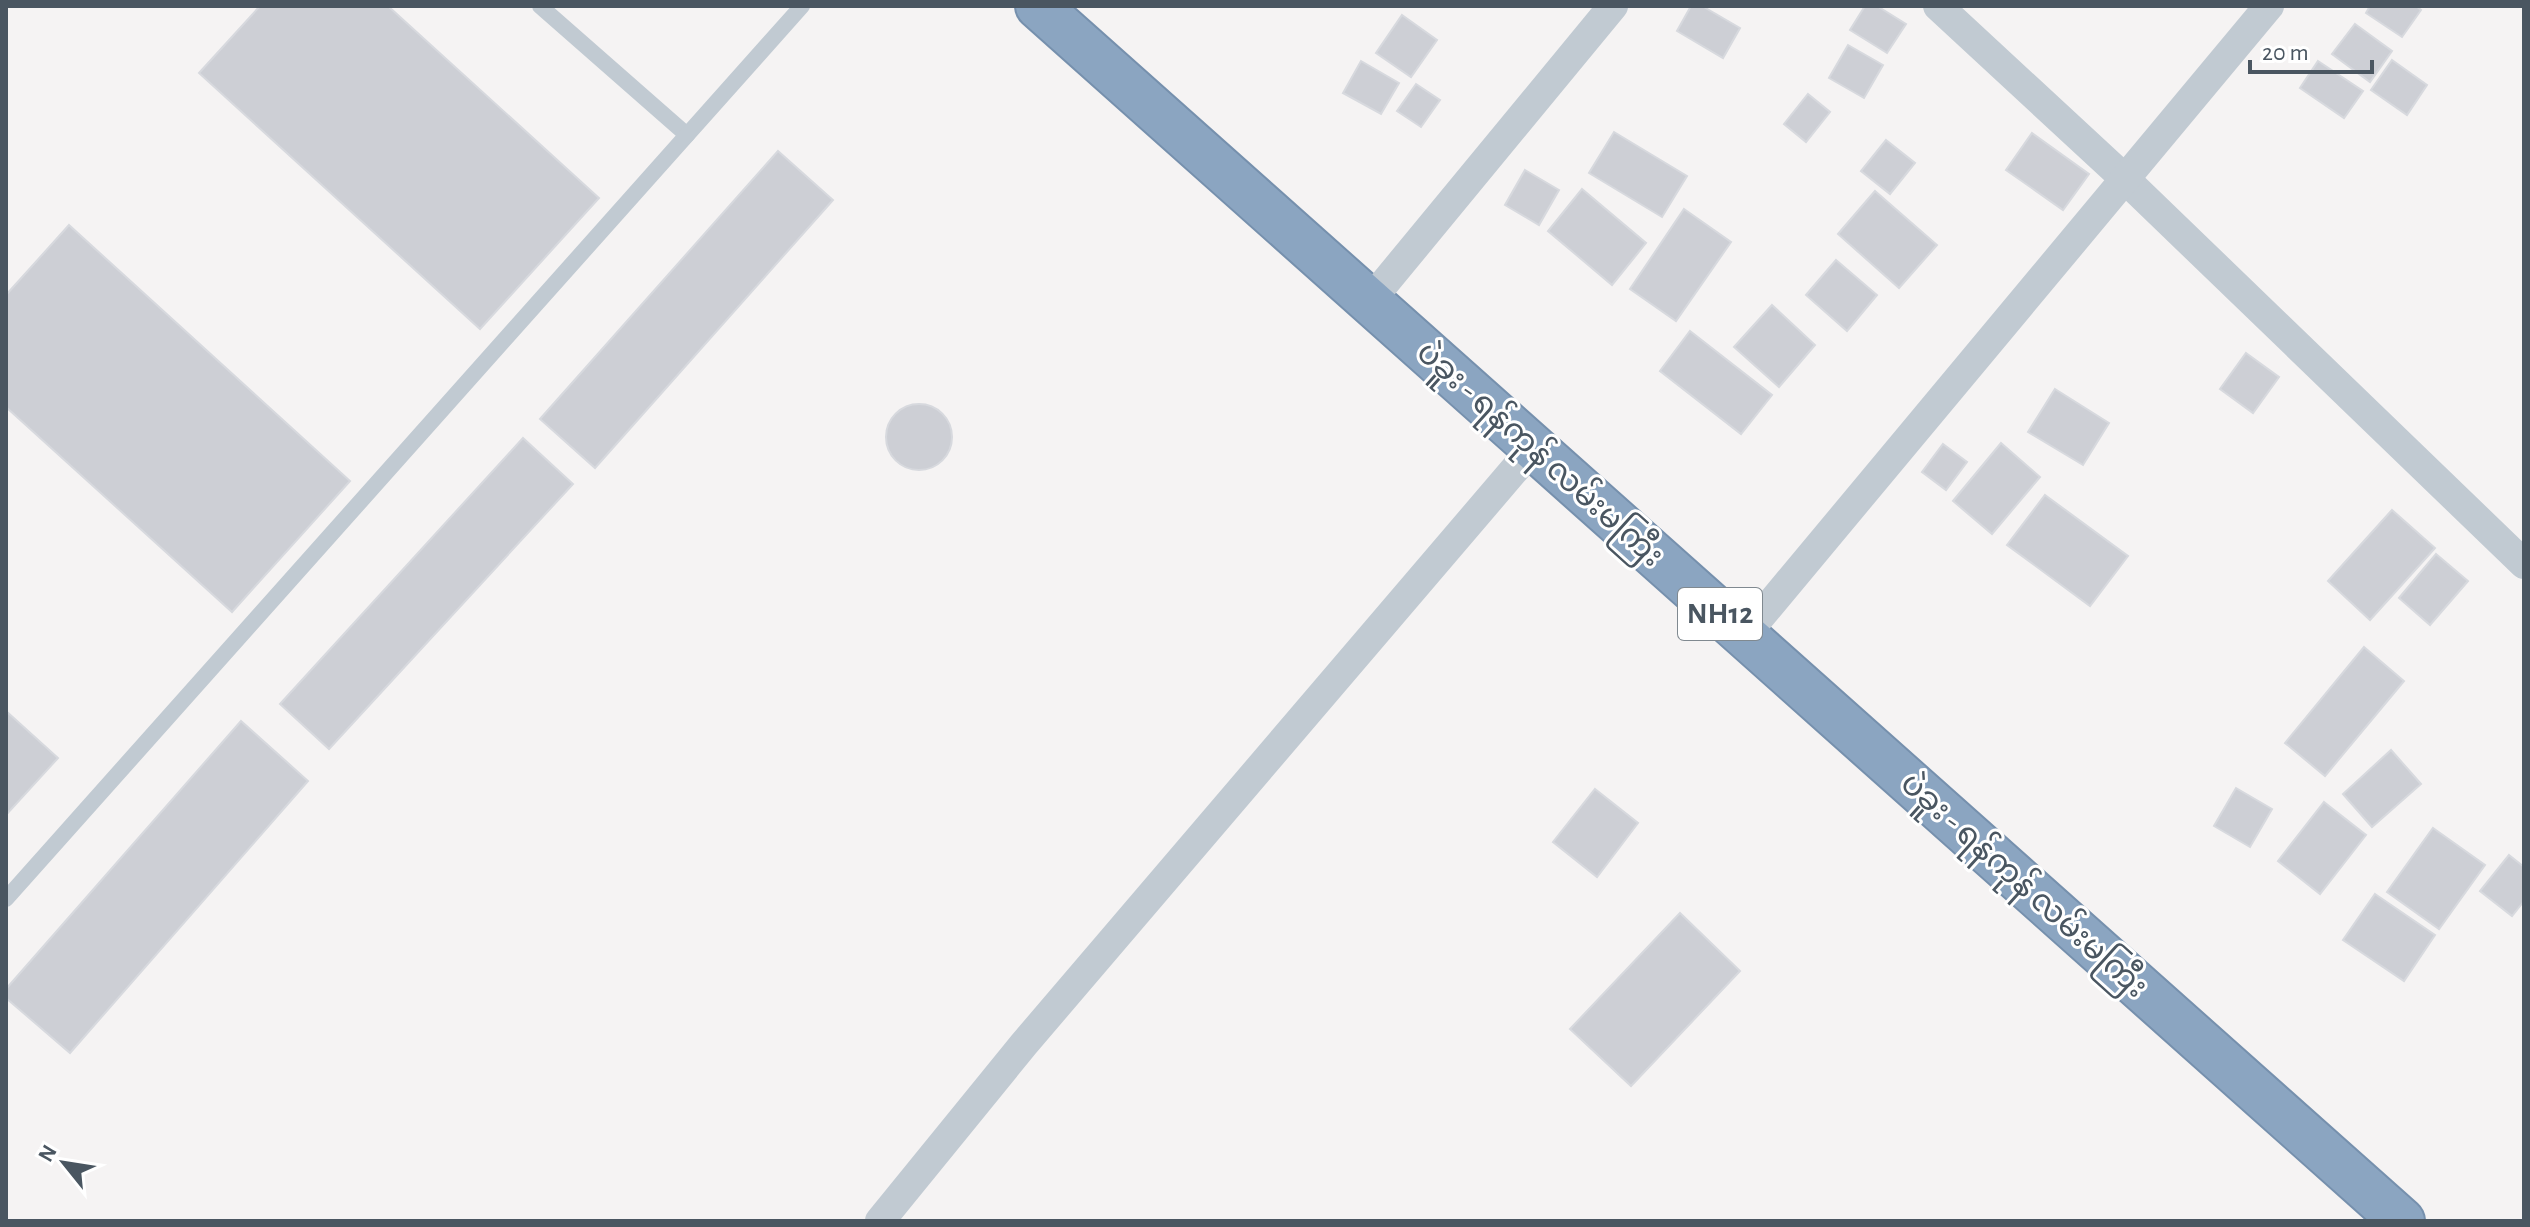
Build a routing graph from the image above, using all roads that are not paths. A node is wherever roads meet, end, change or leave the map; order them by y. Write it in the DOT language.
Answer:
graph roads {
  1 [pos="540,6"];
  2 [pos="802,6"];
  3 [pos="1038,6"];
  4 [pos="1613,6"];
  5 [pos="1938,6"];
  6 [pos="2269,6"];
  7 [pos="687,135"];
  8 [pos="2125,179"];
  9 [pos="1369,302"];
  10 [pos="1533,448"];
  11 [pos="2524,564"];
  12 [pos="1744,636"];
  13 [pos="6,899"];
  14 [pos="880,1221"];
  15 [pos="2402,1221"];
  1 -- 7 [label="lane"];
  2 -- 7 [label="lane"];
  3 -- 9 [label="highway, ပဲခူး - ရန်ကုန် လမ်းမကြီး / NH12"];
  4 -- 9 [label="street"];
  5 -- 8 [label="street"];
  6 -- 8 [label="street"];
  7 -- 13 [label="lane"];
  8 -- 11 [label="street"];
  8 -- 12 [label="street"];
  9 -- 10 [label="highway, ပဲခူး - ရန်ကုန် လမ်းမကြီး / NH12"];
  10 -- 12 [label="highway, ပဲခူး - ရန်ကုန် လမ်းမကြီး / NH12"];
  10 -- 14 [label="street"];
  12 -- 15 [label="highway, ပဲခူး - ရန်ကုန် လမ်းမကြီး / NH12"];
}
